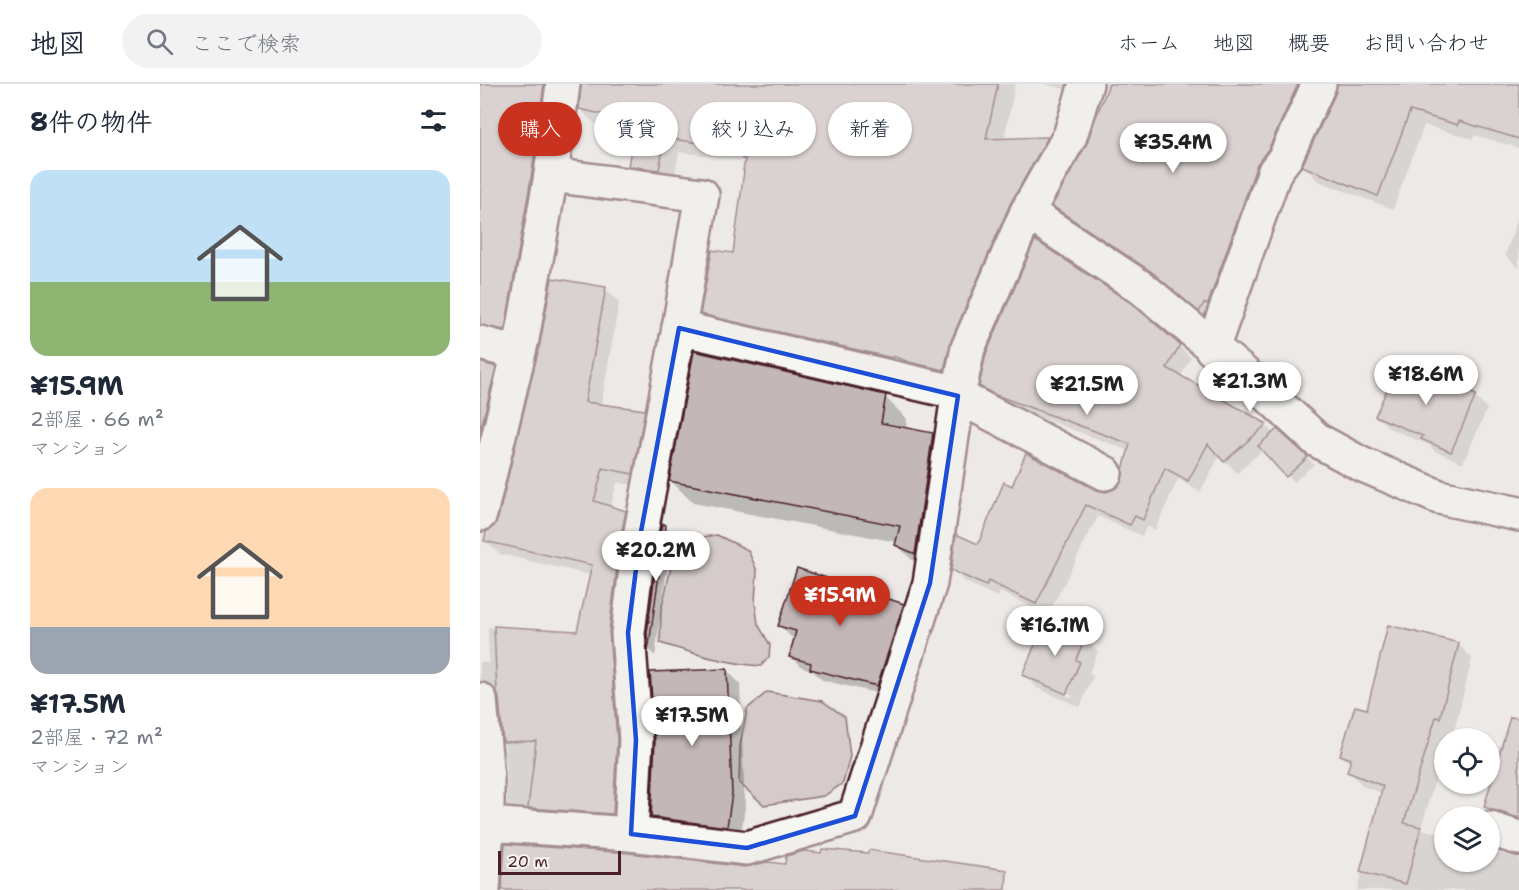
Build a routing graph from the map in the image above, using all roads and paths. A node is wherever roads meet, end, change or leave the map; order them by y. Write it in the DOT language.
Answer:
graph roads {
  1 [pos="562,84"];
  2 [pos="1086,84"];
  3 [pos="1319,84"];
  4 [pos="551,176"];
  5 [pos="1027,212"];
  6 [pos="679,328"];
  7 [pos="480,343"];
  8 [pos="1212,349"];
  9 [pos="518,353"];
  10 [pos="958,396"];
  11 [pos="1105,473"];
  12 [pos="480,514"];
  13 [pos="1519,514"];
  14 [pos="480,700"];
  15 [pos="487,824"];
  16 [pos="1500,832"];
  17 [pos="631,834"];
  18 [pos="1519,838"];
  19 [pos="483,890"];
  1 -- 4 [label="street"];
  2 -- 5 [label="street"];
  3 -- 8 [label="street"];
  4 -- 6 [label="street"];
  4 -- 9 [label="street"];
  5 -- 8 [label="street"];
  5 -- 10 [label="street"];
  6 -- 10 [label="street"];
  6 -- 17 [label="street"];
  7 -- 9 [label="street"];
  8 -- 13 [label="street"];
  9 -- 12 [label="street"];
  10 -- 11 [label="street"];
  10 -- 17 [label="street"];
  14 -- 15 [label="street"];
  15 -- 17 [label="street"];
  15 -- 19 [label="street"];
  16 -- 18 [label="street"];
}
